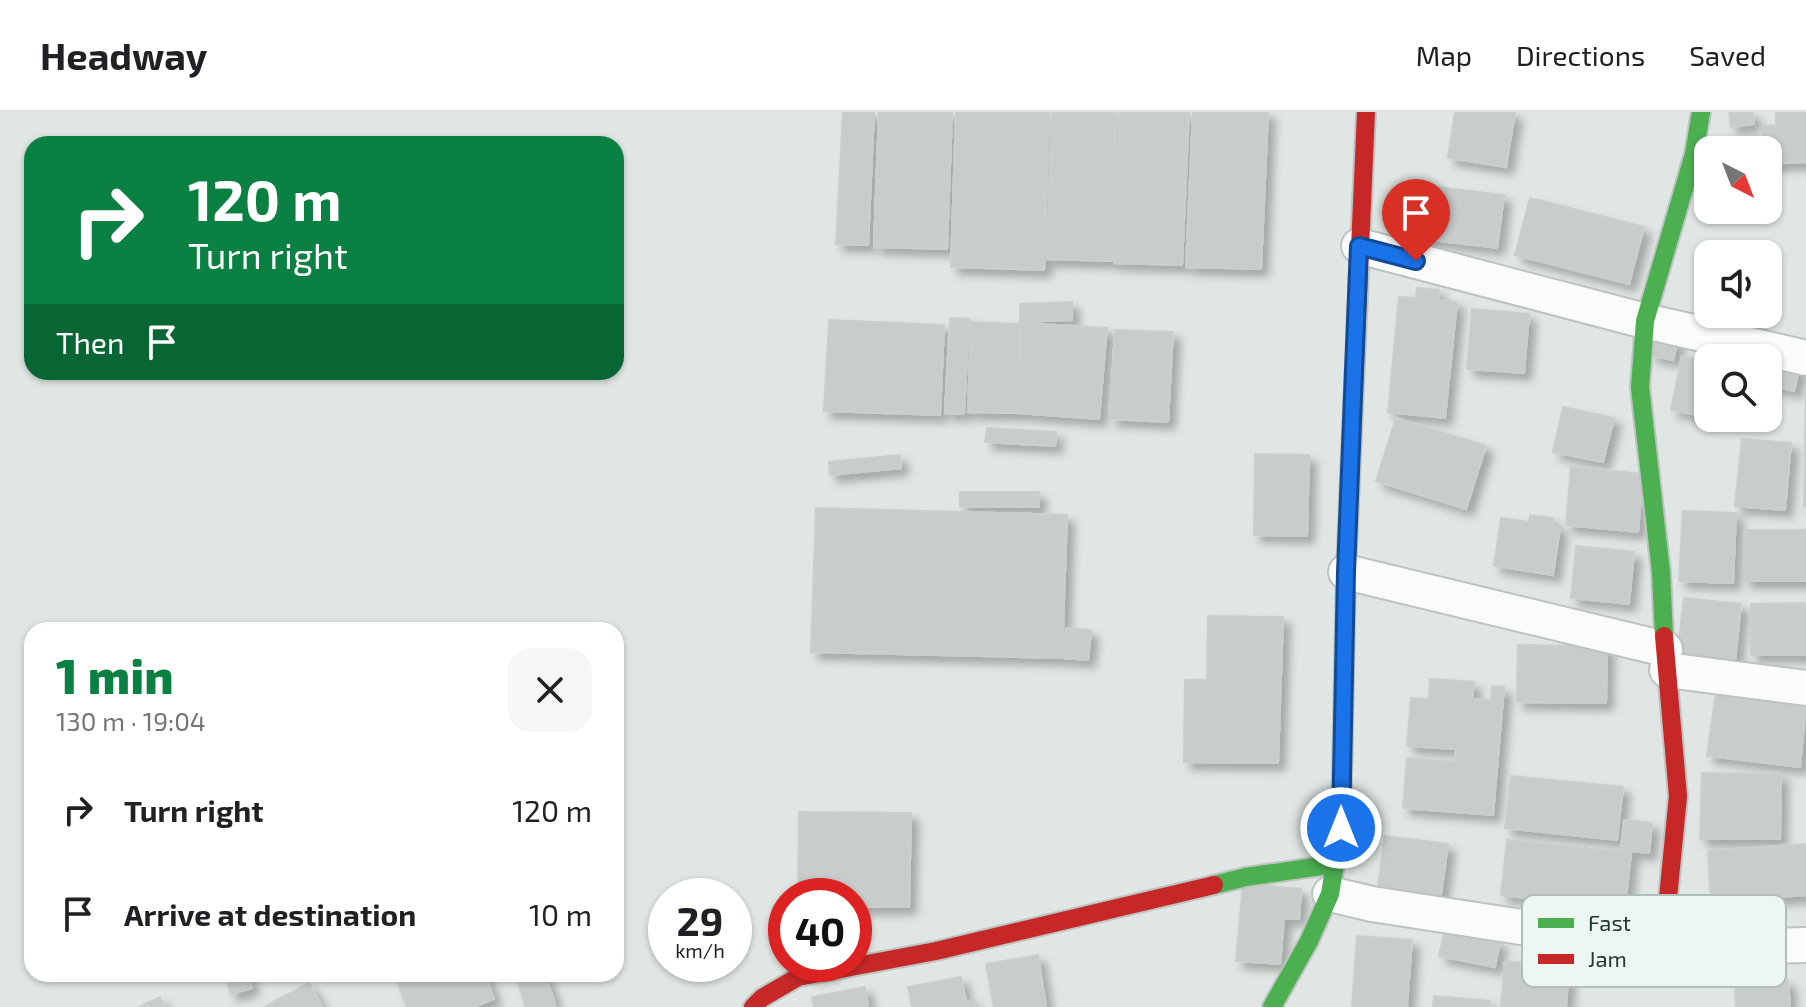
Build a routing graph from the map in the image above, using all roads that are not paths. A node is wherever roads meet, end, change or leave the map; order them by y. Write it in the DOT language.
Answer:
graph roads {
  1 [pos="1366,112"];
  2 [pos="1701,112"];
  3 [pos="1359,246"];
  4 [pos="1645,321"];
  5 [pos="1806,358"];
  6 [pos="1346,572"];
  7 [pos="1666,659"];
  8 [pos="1806,688"];
  9 [pos="1333,879"];
  10 [pos="1668,895"];
  11 [pos="1522,927"];
  12 [pos="1806,945"];
  13 [pos="1786,946"];
  14 [pos="753,1007"];
  15 [pos="1272,1007"];
  1 -- 3 [label="street"];
  2 -- 4 [label="street"];
  3 -- 4 [label="street"];
  3 -- 6 [label="street"];
  4 -- 5 [label="street"];
  4 -- 7 [label="street"];
  6 -- 7 [label="street"];
  6 -- 9 [label="street"];
  7 -- 8 [label="street"];
  7 -- 10 [label="street"];
  9 -- 11 [label="street"];
  9 -- 14 [label="street"];
  9 -- 15 [label="street"];
  12 -- 13 [label="street"];
}
